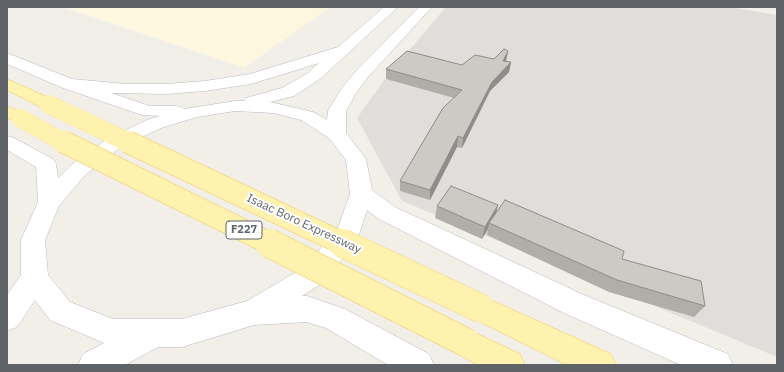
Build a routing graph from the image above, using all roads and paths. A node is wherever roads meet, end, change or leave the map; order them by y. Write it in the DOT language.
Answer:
graph roads {
  1 [pos="392,7"];
  2 [pos="426,7"];
  3 [pos="342,51"];
  4 [pos="7,58"];
  5 [pos="7,84"];
  6 [pos="69,84"];
  7 [pos="235,106"];
  8 [pos="195,112"];
  9 [pos="13,115"];
  10 [pos="336,134"];
  11 [pos="7,142"];
  12 [pos="361,194"];
  13 [pos="49,202"];
  14 [pos="35,278"];
  15 [pos="254,312"];
  16 [pos="7,318"];
  17 [pos="155,334"];
  18 [pos="94,365"];
  19 [pos="418,365"];
  20 [pos="509,365"];
  21 [pos="600,365"];
  22 [pos="717,365"];
  1 -- 3 [label="main road"];
  2 -- 10 [label="main road"];
  3 -- 6 [label="main road"];
  3 -- 7 [label="main road"];
  4 -- 6 [label="main road"];
  5 -- 21 [label="main road, Isaac Boro Expressway / F227, bridge"];
  6 -- 8 [label="main road"];
  7 -- 8 [label="main road"];
  7 -- 10 [label="main road"];
  8 -- 13 [label="main road"];
  9 -- 20 [label="main road, F227, bridge"];
  10 -- 12 [label="main road"];
  11 -- 13 [label="main road"];
  12 -- 15 [label="main road"];
  12 -- 22 [label="main road"];
  13 -- 14 [label="main road"];
  14 -- 16 [label="main road"];
  14 -- 17 [label="main road"];
  15 -- 17 [label="main road"];
  15 -- 19 [label="main road"];
  17 -- 18 [label="main road"];
}
